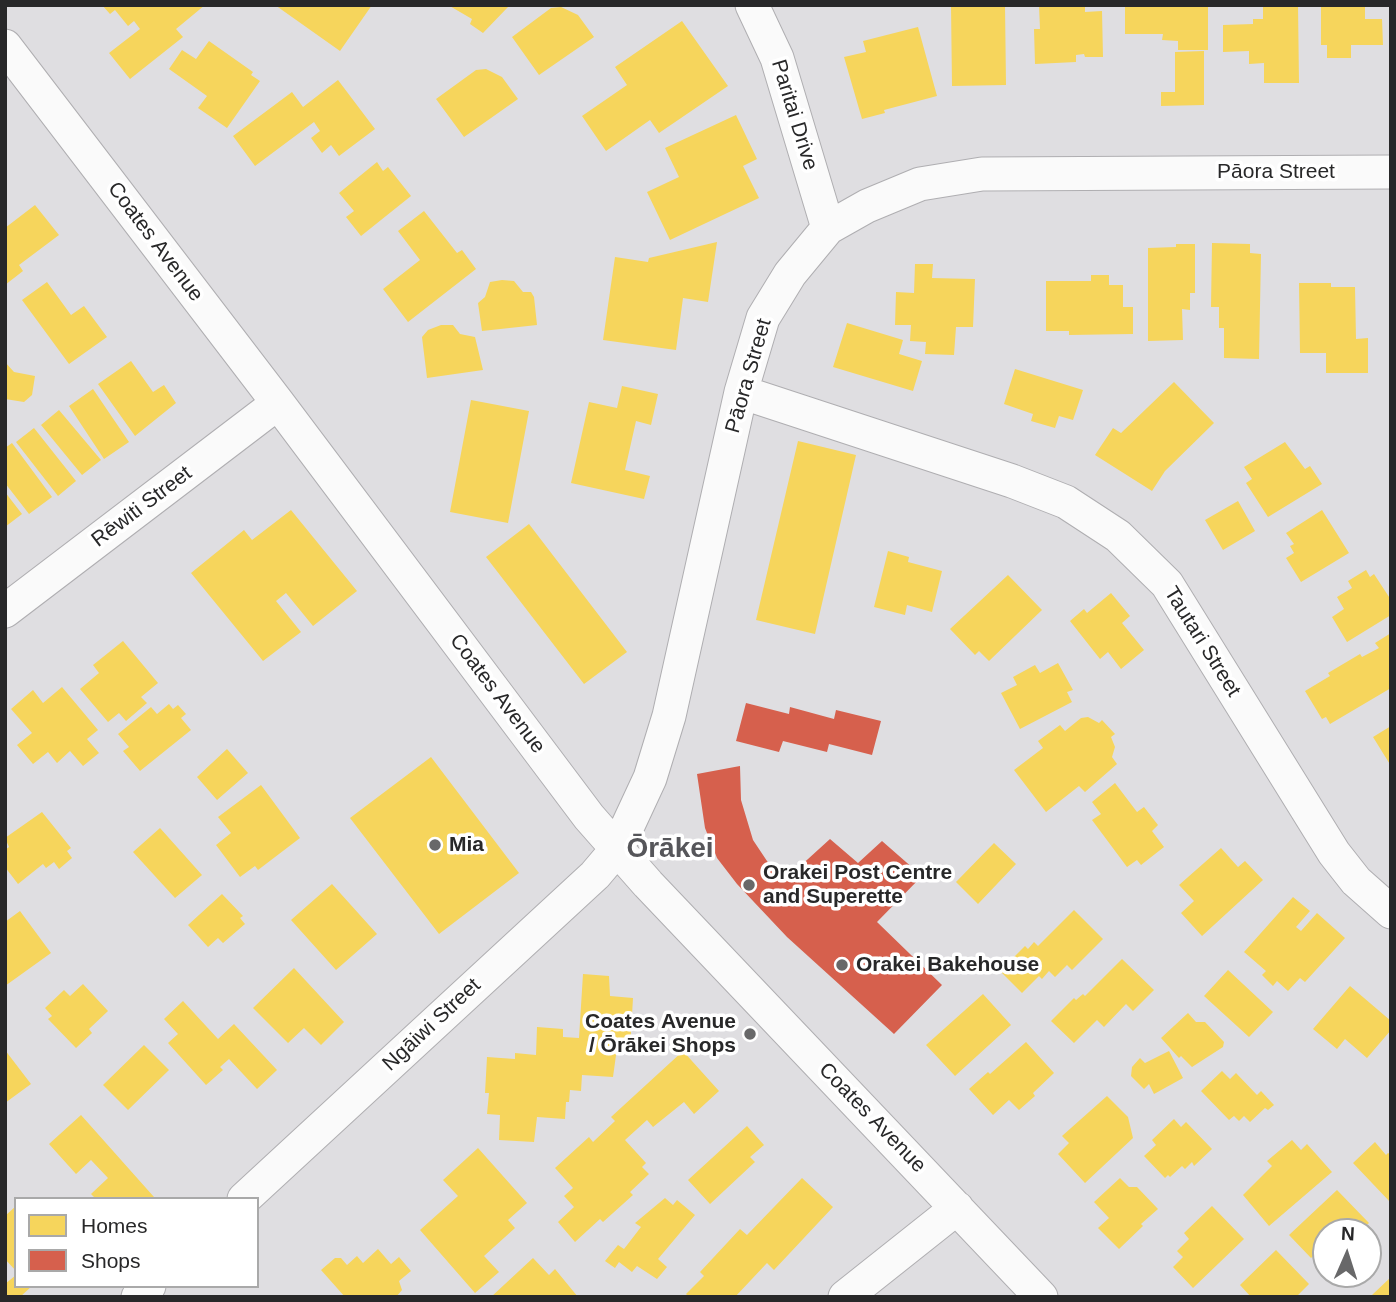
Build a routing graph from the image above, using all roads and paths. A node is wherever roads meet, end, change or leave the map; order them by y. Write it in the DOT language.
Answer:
graph roads {
  1 [pos="752,5"];
  2 [pos="5,46"];
  3 [pos="1391,172"];
  4 [pos="828,228"];
  5 [pos="741,392"];
  6 [pos="278,403"];
  7 [pos="5,611"];
  8 [pos="617,849"];
  9 [pos="1391,912"];
  10 [pos="246,1197"];
  11 [pos="957,1208"];
  12 [pos="845,1297"];
  13 [pos="1041,1297"];
  1 -- 4 [label="street, Paritai Drive"];
  2 -- 6 [label="street, Coates Avenue"];
  3 -- 4 [label="street, Pāora Street"];
  4 -- 5 [label="street, Pāora Street"];
  5 -- 8 [label="street, Pāora Street"];
  5 -- 9 [label="street, Tautari Street"];
  6 -- 7 [label="street, Rēwiti Street"];
  6 -- 8 [label="street, Coates Avenue"];
  8 -- 10 [label="street, Ngāiwi Street"];
  8 -- 11 [label="street, Coates Avenue"];
  11 -- 12 [label="street"];
  11 -- 13 [label="street, Coates Avenue"];
}
